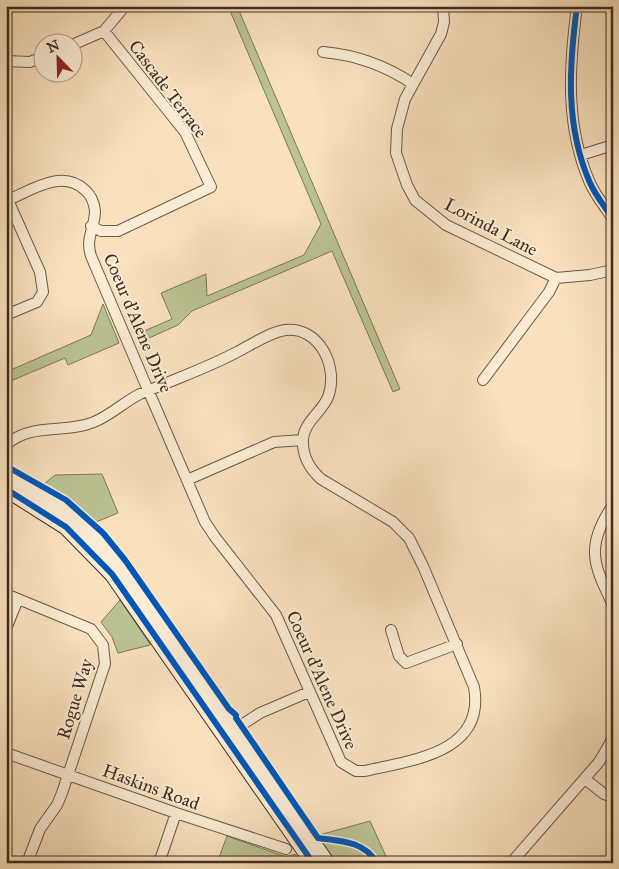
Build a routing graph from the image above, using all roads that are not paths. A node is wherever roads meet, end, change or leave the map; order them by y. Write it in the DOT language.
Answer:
graph roads {
  1 [pos="125,6"];
  2 [pos="443,6"];
  3 [pos="578,6"];
  4 [pos="104,31"];
  5 [pos="82,41"];
  6 [pos="323,52"];
  7 [pos="6,61"];
  8 [pos="32,61"];
  9 [pos="413,84"];
  10 [pos="613,146"];
  11 [pos="581,155"];
  12 [pos="7,201"];
  13 [pos="613,219"];
  14 [pos="91,226"];
  15 [pos="613,270"];
  16 [pos="556,278"];
  17 [pos="6,315"];
  18 [pos="483,380"];
  19 [pos="148,391"];
  20 [pos="303,440"];
  21 [pos="6,445"];
  22 [pos="6,475"];
  23 [pos="187,480"];
  24 [pos="6,489"];
  25 [pos="613,505"];
  26 [pos="6,594"];
  27 [pos="18,599"];
  28 [pos="613,606"];
  29 [pos="6,630"];
  30 [pos="391,630"];
  31 [pos="457,644"];
  32 [pos="309,692"];
  33 [pos="229,733"];
  34 [pos="613,738"];
  35 [pos="6,753"];
  36 [pos="68,775"];
  37 [pos="585,779"];
  38 [pos="613,797"];
  39 [pos="176,813"];
  40 [pos="286,849"];
  41 [pos="27,863"];
  42 [pos="159,863"];
  43 [pos="313,863"];
  44 [pos="327,863"];
  45 [pos="511,863"];
  1 -- 4 [label="street"];
  2 -- 9 [label="street, Lorinda Lane"];
  3 -- 11 [label="street"];
  4 -- 5 [label="street"];
  4 -- 14 [label="street, Cascade Terrace"];
  6 -- 9 [label="street"];
  7 -- 8 [label="street"];
  9 -- 16 [label="street, Lorinda Lane"];
  10 -- 11 [label="street"];
  11 -- 13 [label="street"];
  12 -- 14 [label="street, Coeur d'Alene Drive"];
  12 -- 17 [label="street"];
  14 -- 19 [label="street, Coeur d'Alene Drive"];
  15 -- 16 [label="street"];
  16 -- 18 [label="street"];
  19 -- 20 [label="street"];
  19 -- 21 [label="street"];
  19 -- 23 [label="street, Coeur d'Alene Drive"];
  20 -- 23 [label="street"];
  20 -- 31 [label="street, Coeur d'Alene Drive"];
  22 -- 33 [label="main road"];
  23 -- 32 [label="street, Coeur d'Alene Drive"];
  24 -- 33 [label="main road"];
  25 -- 28 [label="street"];
  26 -- 27 [label="street, Rogue Way"];
  27 -- 29 [label="street"];
  27 -- 36 [label="street, Rogue Way"];
  30 -- 31 [label="street"];
  31 -- 32 [label="street, Coeur d'Alene Drive"];
  32 -- 33 [label="street"];
  33 -- 43 [label="main road"];
  33 -- 44 [label="main road"];
  34 -- 37 [label="street"];
  35 -- 36 [label="street, Haskins Road"];
  36 -- 39 [label="street, Haskins Road"];
  36 -- 41 [label="street, Rogue Way"];
  37 -- 38 [label="street"];
  37 -- 45 [label="street"];
  39 -- 40 [label="street, Haskins Road"];
  39 -- 42 [label="street"];
}
